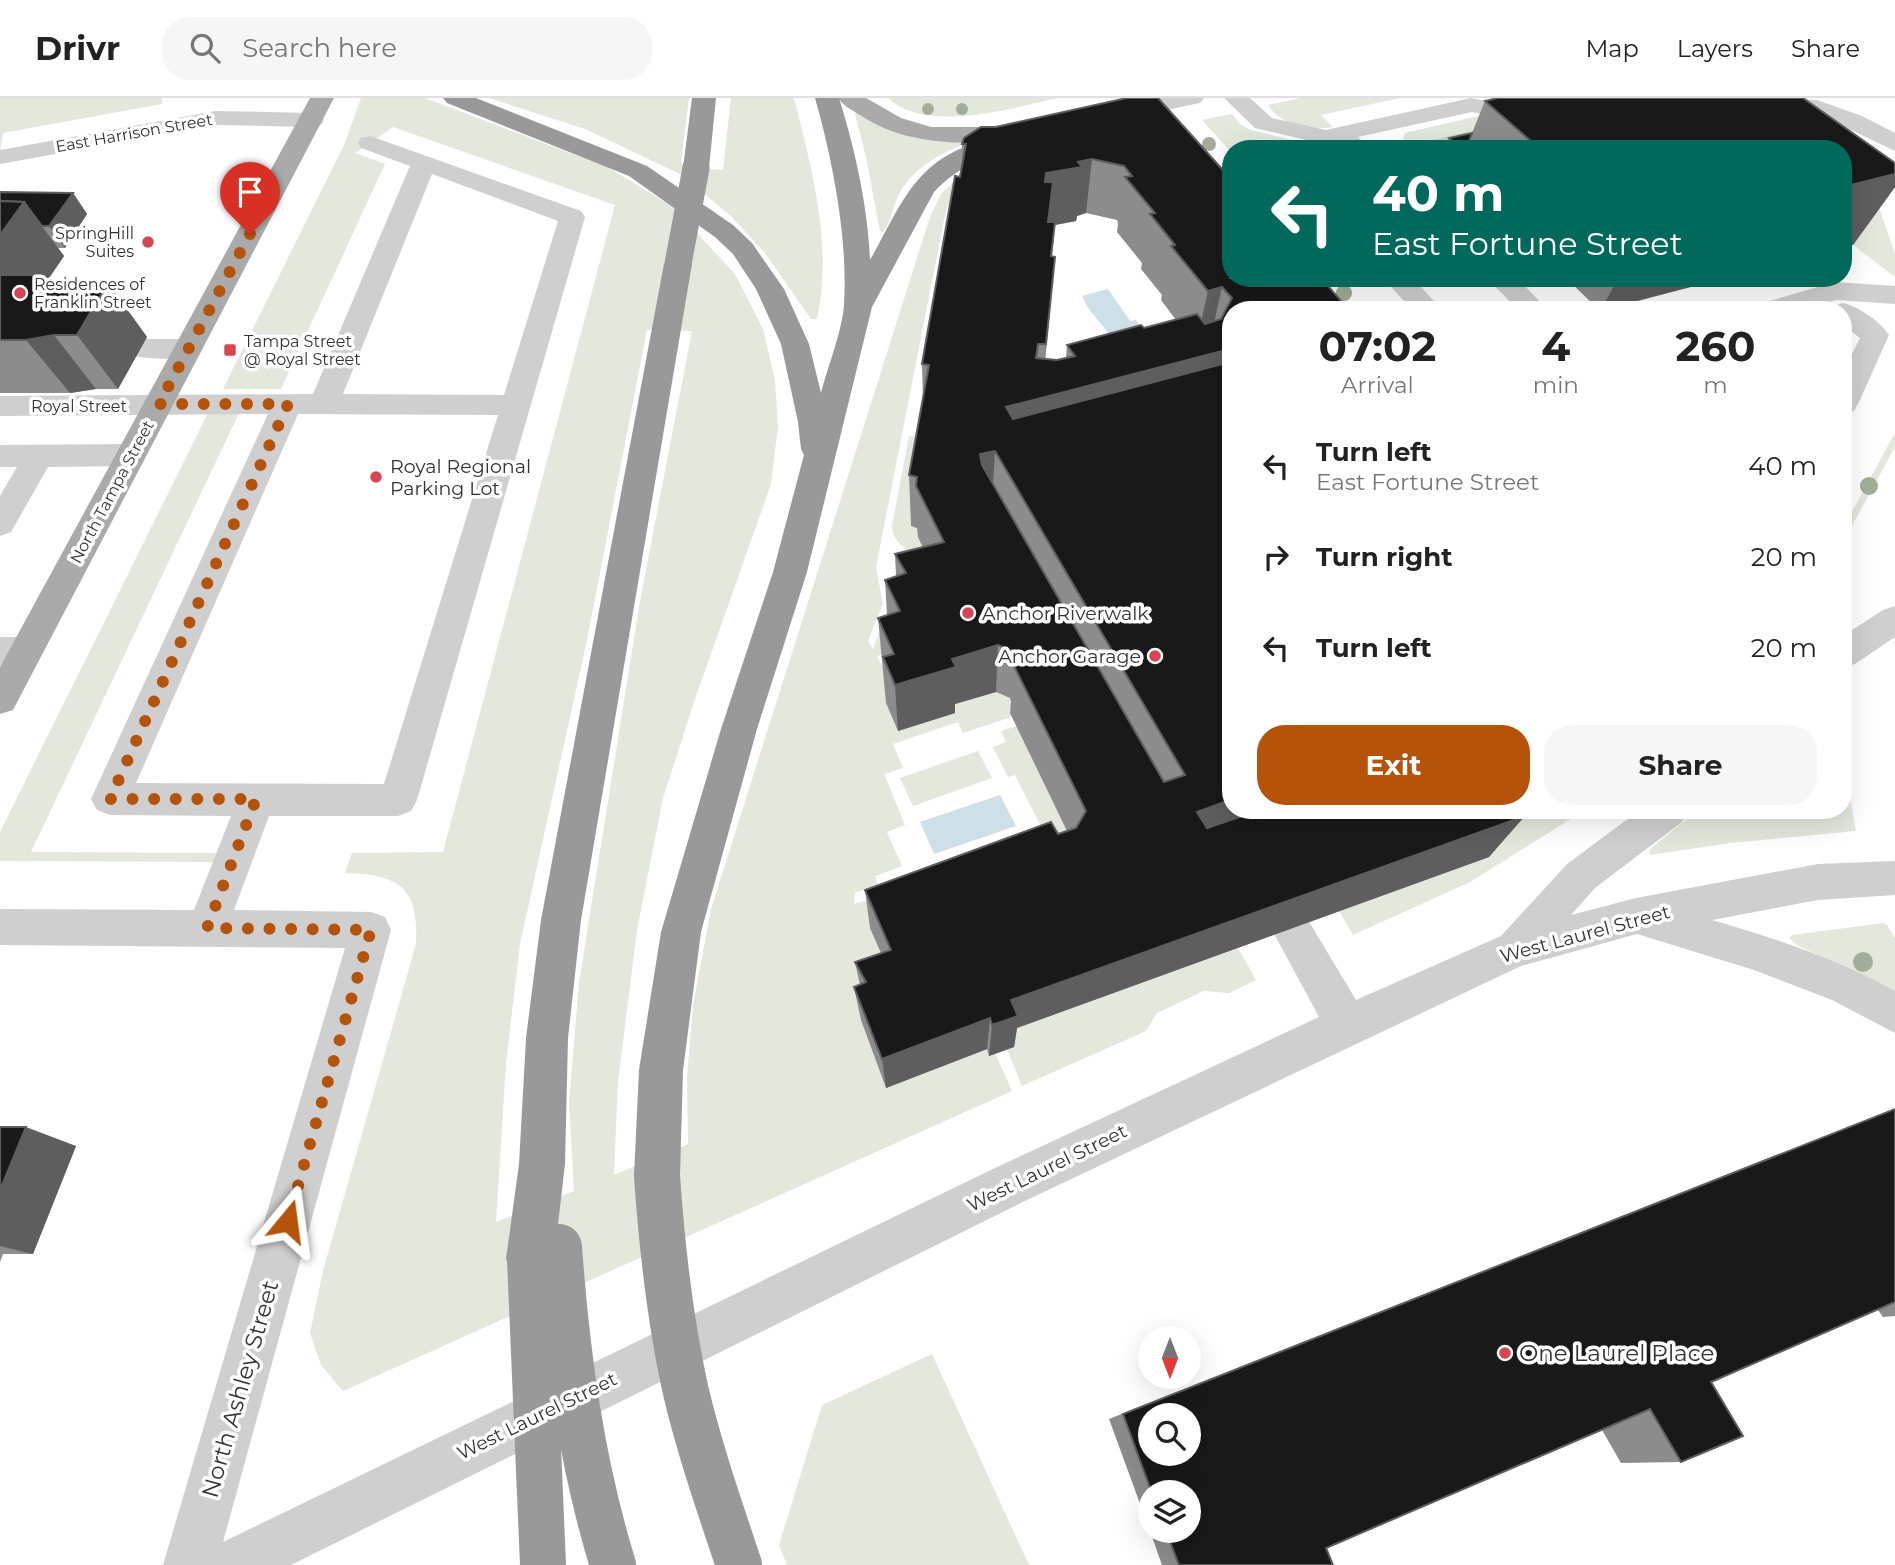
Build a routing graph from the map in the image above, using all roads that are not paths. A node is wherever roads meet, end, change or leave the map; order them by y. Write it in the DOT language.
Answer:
graph roads {
  1 [pos="455,98"];
  2 [pos="704,98"];
  3 [pos="827,98"];
  4 [pos="849,98"];
  5 [pos="1236,98"];
  6 [pos="1577,98"];
  7 [pos="1777,98"];
  8 [pos="1186,99"];
  9 [pos="1109,106"];
  10 [pos="317,109"];
  11 [pos="1089,120"];
  12 [pos="1547,121"];
  13 [pos="1049,128"];
  14 [pos="1022,134"];
  15 [pos="1326,137"];
  16 [pos="1335,140"];
  17 [pos="1465,140"];
  18 [pos="1537,140"];
  19 [pos="370,143"];
  20 [pos="1895,144"];
  21 [pos="0,157"];
  22 [pos="424,163"];
  23 [pos="1406,287"];
  24 [pos="1510,287"];
  25 [pos="1895,295"];
  26 [pos="1419,301"];
  27 [pos="1525,301"];
  28 [pos="1834,301"];
  29 [pos="858,307"];
  30 [pos="1852,319"];
  31 [pos="141,348"];
  32 [pos="189,348"];
  33 [pos="1852,385"];
  34 [pos="288,404"];
  35 [pos="324,404"];
  36 [pos="159,405"];
  37 [pos="515,405"];
  38 [pos="0,406"];
  39 [pos="0,456"];
  40 [pos="39,456"];
  41 [pos="131,456"];
  42 [pos="818,472"];
  43 [pos="0,524"];
  44 [pos="1895,619"];
  45 [pos="1852,648"];
  46 [pos="13,651"];
  47 [pos="0,700"];
  48 [pos="256,799"];
  49 [pos="1657,819"];
  50 [pos="1895,878"];
  51 [pos="1636,916"];
  52 [pos="0,927"];
  53 [pos="207,928"];
  54 [pos="1291,928"];
  55 [pos="1515,949"];
  56 [pos="1895,1013"];
  57 [pos="1347,1025"];
  58 [pos="545,1253"];
  59 [pos="190,1565"];
  60 [pos="234,1565"];
  61 [pos="543,1565"];
  62 [pos="613,1565"];
  63 [pos="739,1565"];
  1 -- 42 [label="highway"];
  2 -- 58 [label="highway, bridge"];
  3 -- 29 [label="highway"];
  4 -- 14 [label="main road"];
  5 -- 15 [label="street"];
  6 -- 12 [label="street"];
  7 -- 20 [label="street"];
  8 -- 9 [label="street"];
  9 -- 11 [label="street"];
  10 -- 21 [label="street, East Harrison Street"];
  10 -- 32 [label="main road, North Tampa Street"];
  12 -- 15 [label="street"];
  12 -- 17 [label="street"];
  12 -- 18 [label="street"];
  13 -- 14 [label="street"];
  14 -- 29 [label="highway"];
  15 -- 16 [label="street"];
  19 -- 22 [label="street"];
  22 -- 35 [label="street"];
  22 -- 37 [label="street"];
  23 -- 26 [label="street"];
  24 -- 27 [label="street"];
  25 -- 28 [label="street"];
  29 -- 42 [label="highway"];
  30 -- 33 [label="street"];
  31 -- 32 [label="street"];
  32 -- 36 [label="main road, North Tampa Street"];
  34 -- 35 [label="street, Royal Street"];
  34 -- 36 [label="street, Royal Street"];
  34 -- 48 [label="street"];
  35 -- 37 [label="street, Royal Street"];
  36 -- 38 [label="street, Royal Street"];
  36 -- 41 [label="main road, North Tampa Street"];
  37 -- 48 [label="street"];
  39 -- 40 [label="street"];
  40 -- 41 [label="street"];
  40 -- 43 [label="street"];
  41 -- 46 [label="main road, North Tampa Street"];
  42 -- 63 [label="highway, bridge"];
  44 -- 45 [label="street"];
  46 -- 47 [label="main road, North Tampa Street"];
  48 -- 53 [label="street"];
  49 -- 55 [label="street"];
  50 -- 51 [label="street, West Laurel Street"];
  51 -- 55 [label="street, West Laurel Street"];
  51 -- 56 [label="street"];
  52 -- 53 [label="street"];
  53 -- 59 [label="street, North Ashley Street"];
  54 -- 57 [label="street"];
  55 -- 57 [label="street, West Laurel Street"];
  57 -- 60 [label="street, West Laurel Street"];
  58 -- 61 [label="highway, bridge"];
  58 -- 62 [label="highway, bridge"];
}
